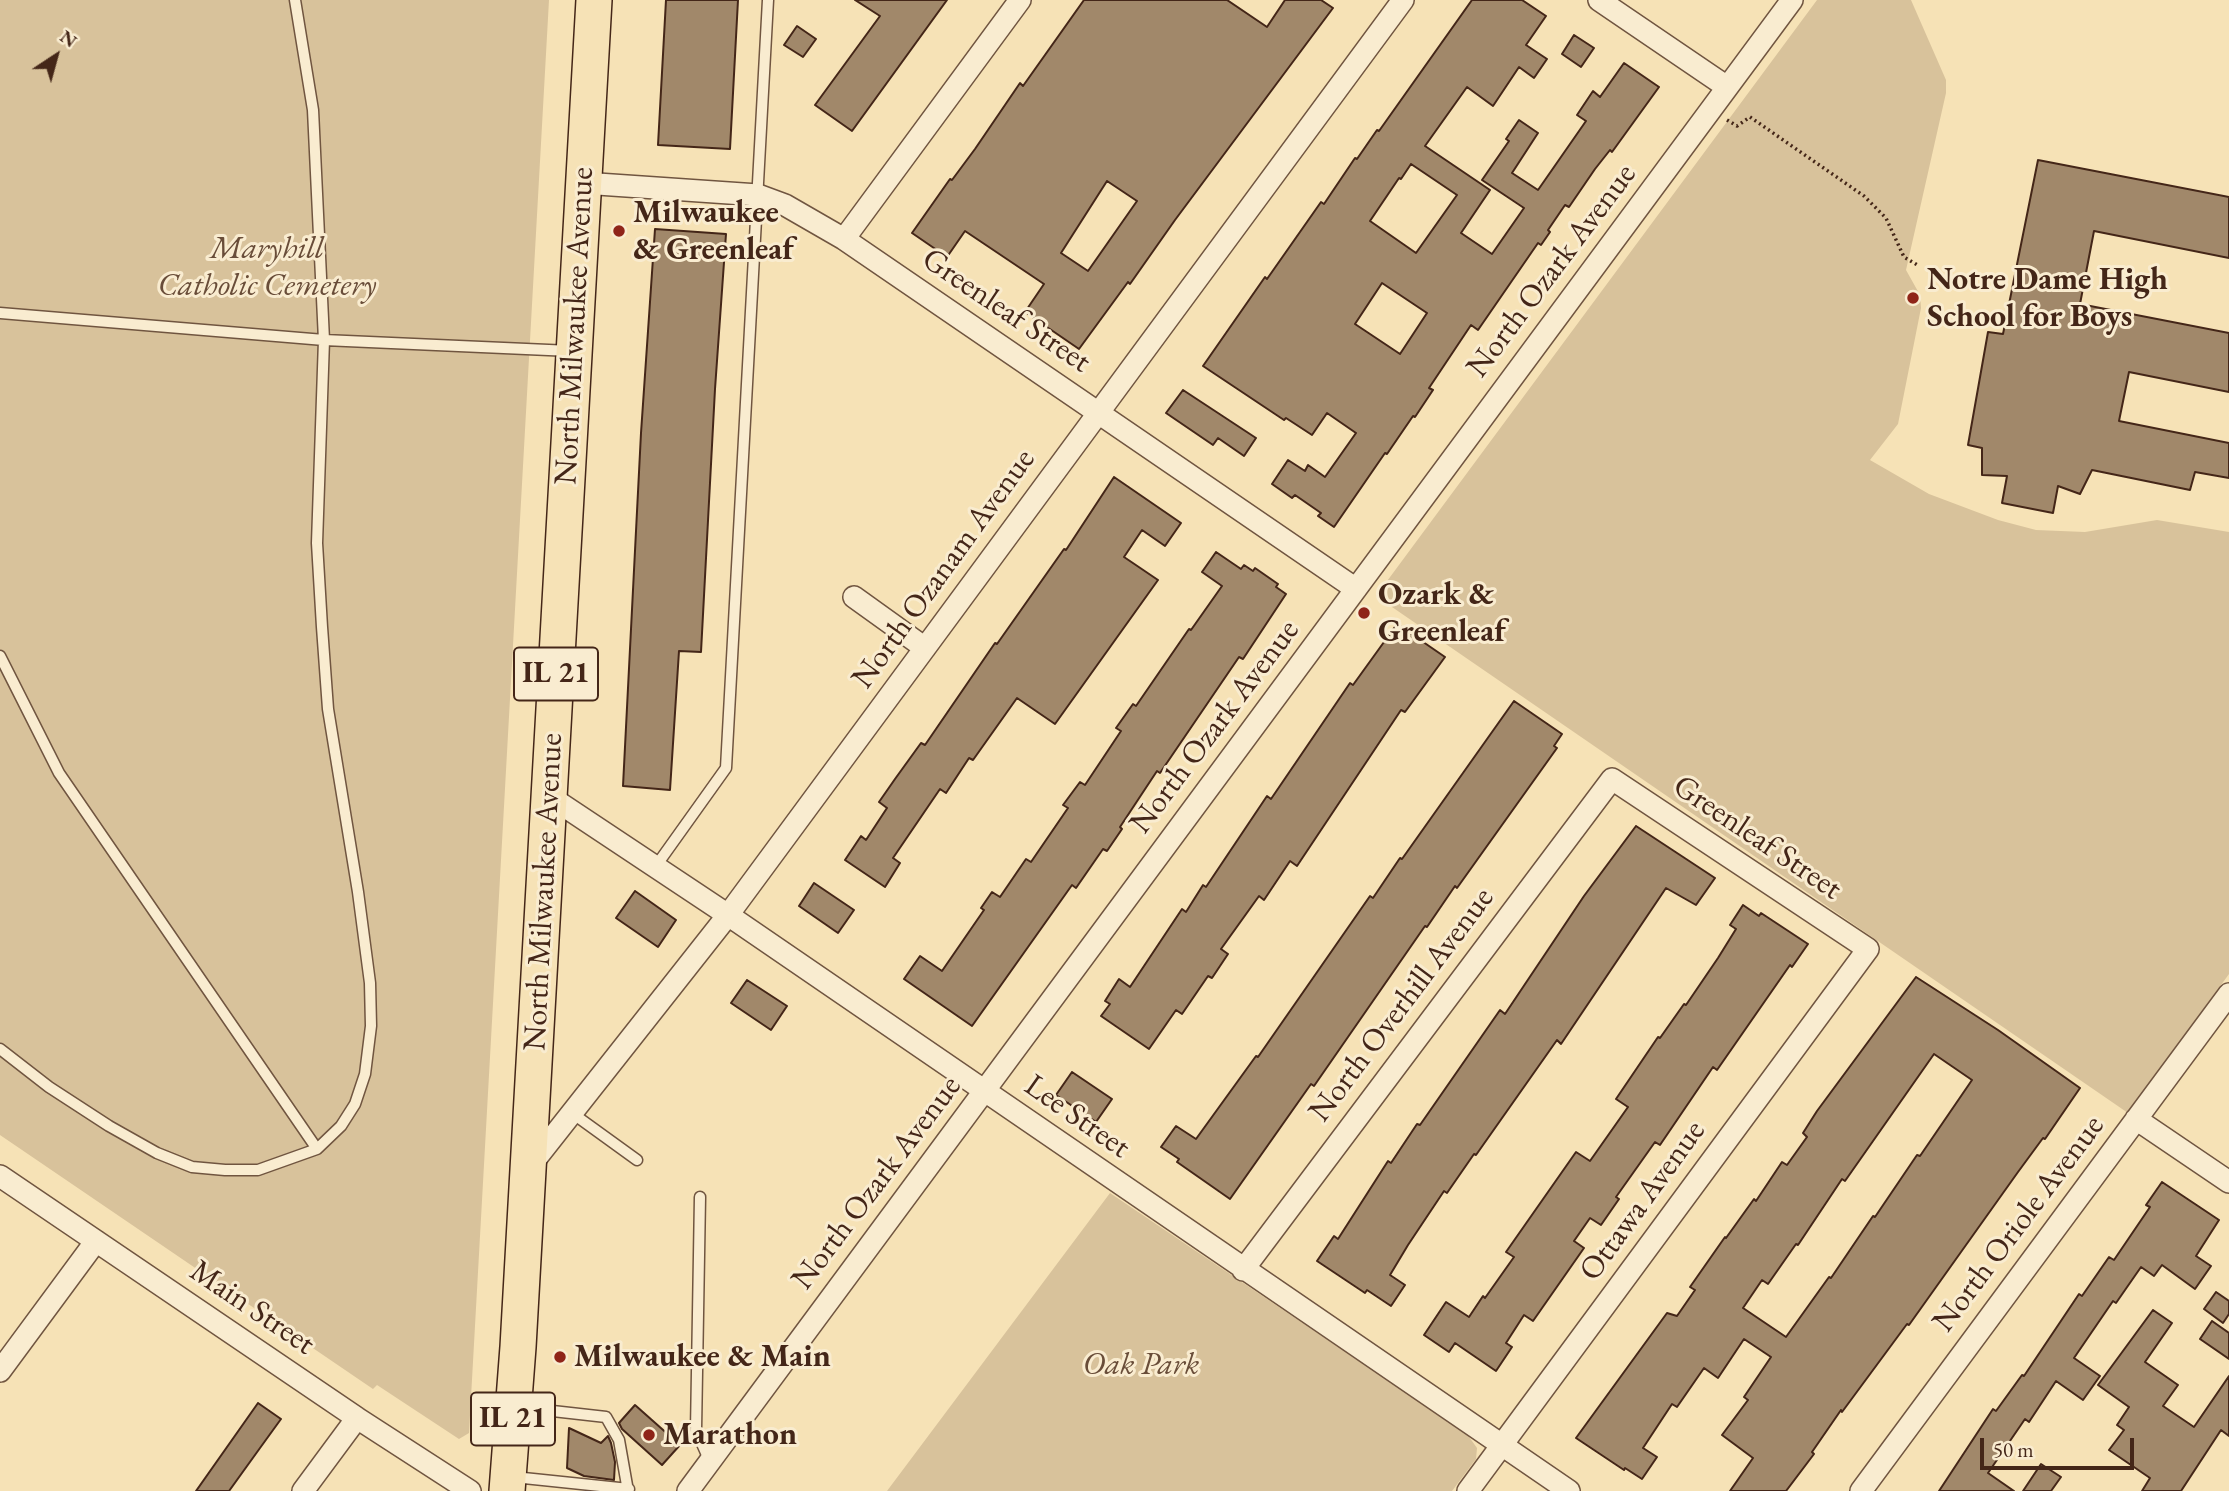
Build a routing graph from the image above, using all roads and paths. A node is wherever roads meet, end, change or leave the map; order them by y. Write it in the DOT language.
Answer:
graph roads {
  1 [pos="295,0"];
  2 [pos="594,0"];
  3 [pos="768,0"];
  4 [pos="1020,0"];
  5 [pos="1403,0"];
  6 [pos="1599,0"];
  7 [pos="1792,0"];
  8 [pos="1727,87"];
  9 [pos="1724,119"];
  10 [pos="583,183"];
  11 [pos="758,195"];
  12 [pos="844,239"];
  13 [pos="1919,266"];
  14 [pos="0,313"];
  15 [pos="324,340"];
  16 [pos="574,351"];
  17 [pos="1099,412"];
  18 [pos="1356,589"];
  19 [pos="853,597"];
  20 [pos="925,648"];
  21 [pos="0,656"];
  22 [pos="1612,779"];
  23 [pos="549,796"];
  24 [pos="656,866"];
  25 [pos="728,915"];
  26 [pos="1868,949"];
  27 [pos="2229,994"];
  28 [pos="0,1049"];
  29 [pos="984,1091"];
  30 [pos="572,1113"];
  31 [pos="2136,1119"];
  32 [pos="317,1149"];
  33 [pos="637,1160"];
  34 [pos="528,1169"];
  35 [pos="0,1175"];
  36 [pos="2229,1182"];
  37 [pos="699,1197"];
  38 [pos="96,1241"];
  39 [pos="1243,1270"];
  40 [pos="0,1371"];
  41 [pos="514,1407"];
  42 [pos="357,1418"];
  43 [pos="1503,1444"];
  44 [pos="710,1462"];
  45 [pos="507,1484"];
  46 [pos="629,1490"];
  47 [pos="303,1491"];
  48 [pos="470,1491"];
  49 [pos="688,1491"];
  50 [pos="1468,1491"];
  51 [pos="1569,1491"];
  52 [pos="1861,1491"];
  1 -- 15 [label="lane"];
  2 -- 10 [label="main road, North Milwaukee Avenue / IL 21"];
  3 -- 11 [label="lane"];
  4 -- 12 [label="street"];
  5 -- 17 [label="street, North Ozanam Avenue"];
  6 -- 8 [label="street"];
  7 -- 8 [label="street, North Ozark Avenue"];
  8 -- 18 [label="street, North Ozark Avenue"];
  9 -- 13 [label="path"];
  10 -- 11 [label="street, Greenleaf Street"];
  10 -- 16 [label="main road, North Milwaukee Avenue / IL 21"];
  11 -- 12 [label="street, Greenleaf Street"];
  11 -- 24 [label="lane"];
  12 -- 17 [label="street, Greenleaf Street"];
  14 -- 15 [label="lane"];
  15 -- 16 [label="lane"];
  15 -- 32 [label="lane"];
  16 -- 23 [label="main road, North Milwaukee Avenue / IL 21"];
  17 -- 18 [label="street, Greenleaf Street"];
  17 -- 20 [label="street, North Ozanam Avenue"];
  18 -- 29 [label="street, North Ozark Avenue"];
  19 -- 20 [label="street"];
  20 -- 25 [label="street, North Ozanam Avenue"];
  21 -- 32 [label="lane"];
  22 -- 26 [label="street, Greenleaf Street"];
  22 -- 39 [label="street, North Overhill Avenue"];
  23 -- 24 [label="street, Lee Street"];
  23 -- 34 [label="main road, North Milwaukee Avenue / IL 21"];
  24 -- 25 [label="street, Lee Street"];
  25 -- 29 [label="street, Lee Street"];
  25 -- 30 [label="street, North Ozanam Avenue"];
  26 -- 43 [label="street, Ottawa Avenue"];
  27 -- 31 [label="street, North Oriole Avenue"];
  28 -- 32 [label="lane"];
  29 -- 39 [label="street, Lee Street"];
  29 -- 44 [label="street, North Ozark Avenue"];
  30 -- 33 [label="lane"];
  30 -- 34 [label="street, North Ozanam Avenue"];
  31 -- 36 [label="street"];
  31 -- 52 [label="street, North Oriole Avenue"];
  34 -- 41 [label="main road, North Milwaukee Avenue / IL 21"];
  35 -- 38 [label="street, Main Street"];
  37 -- 44 [label="lane"];
  38 -- 40 [label="street"];
  38 -- 42 [label="street, Main Street"];
  39 -- 43 [label="street, Lee Street"];
  41 -- 45 [label="main road, North Milwaukee Avenue / IL 21"];
  41 -- 46 [label="lane"];
  42 -- 47 [label="street"];
  42 -- 48 [label="street, Main Street"];
  43 -- 50 [label="street, Ottawa Avenue"];
  43 -- 51 [label="street, Lee Street"];
  44 -- 49 [label="street, North Ozark Avenue"];
  45 -- 46 [label="lane"];
}
